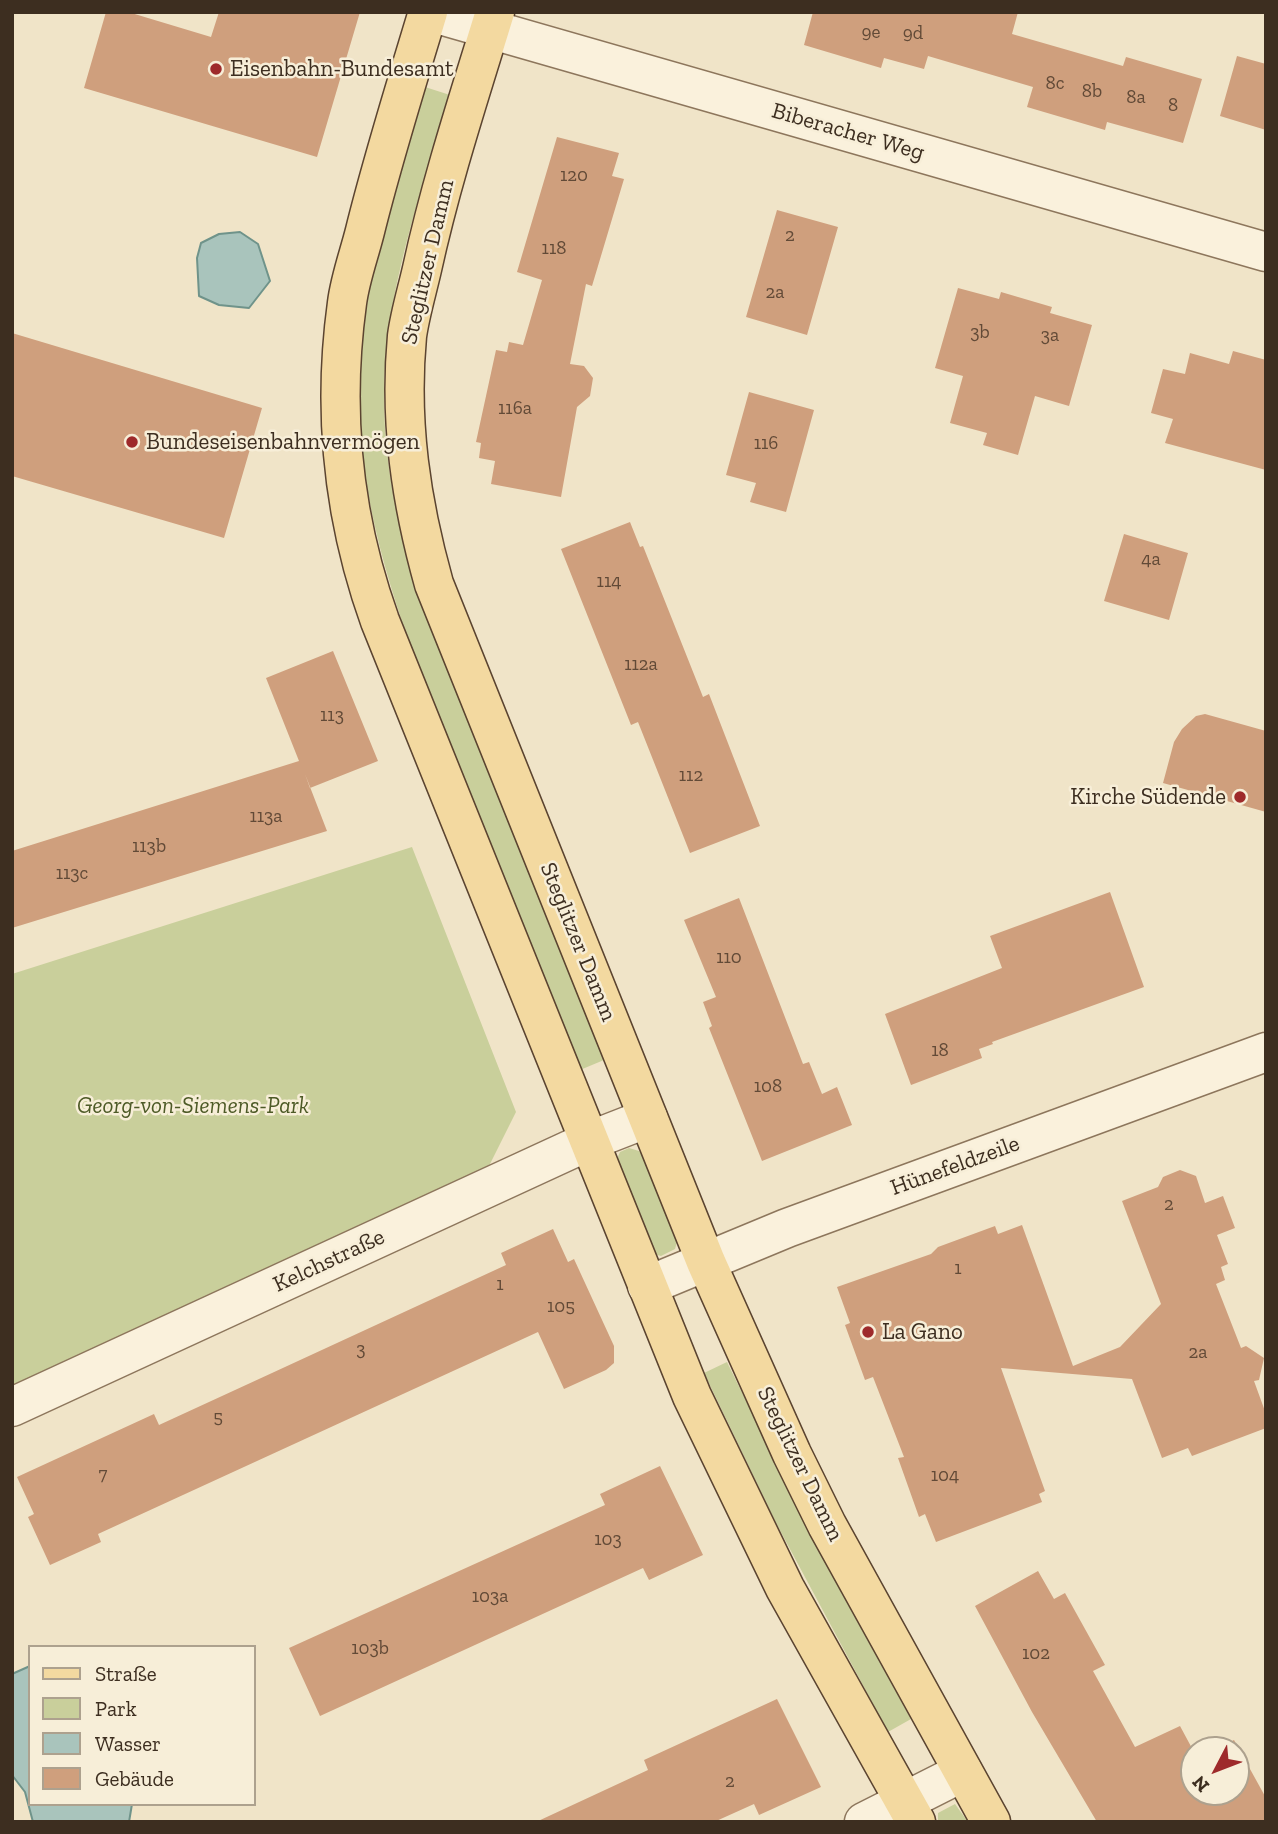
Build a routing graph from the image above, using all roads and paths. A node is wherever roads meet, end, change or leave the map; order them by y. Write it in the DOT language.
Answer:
graph roads {
  1 [pos="429,12"];
  2 [pos="492,21"];
  3 [pos="1266,252"];
  4 [pos="1266,1052"];
  5 [pos="648,1118"];
  6 [pos="589,1141"];
  7 [pos="706,1262"];
  8 [pos="647,1286"];
  9 [pos="12,1407"];
  10 [pos="963,1772"];
  11 [pos="911,1812"];
  12 [pos="864,1822"];
  13 [pos="991,1822"];
  1 -- 2 [label="street, Biberacher Weg"];
  1 -- 6 [label="main road"];
  2 -- 3 [label="street, Biberacher Weg"];
  2 -- 5 [label="main road, Steglitzer Damm"];
  4 -- 7 [label="street, Hünefeldzeile"];
  5 -- 6 [label="street, Kelchstraße"];
  5 -- 7 [label="main road, Steglitzer Damm"];
  6 -- 8 [label="main road"];
  6 -- 9 [label="street, Kelchstraße"];
  7 -- 8 [label="street, Hünefeldzeile"];
  7 -- 10 [label="main road, Steglitzer Damm"];
  8 -- 11 [label="main road"];
  10 -- 11 [label="street"];
  10 -- 13 [label="main road, Steglitzer Damm"];
  11 -- 12 [label="street"];
}
